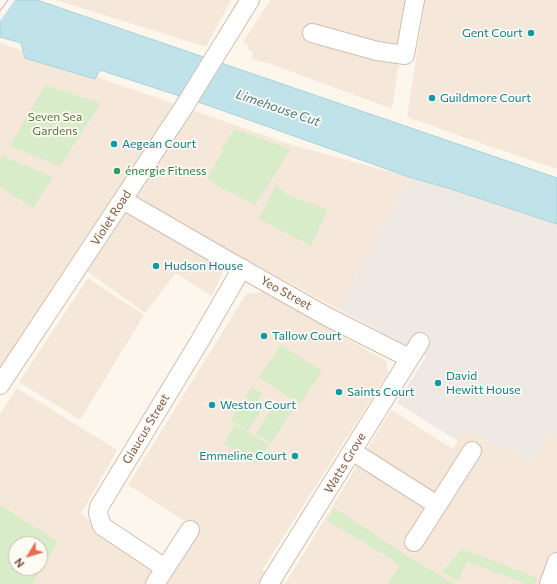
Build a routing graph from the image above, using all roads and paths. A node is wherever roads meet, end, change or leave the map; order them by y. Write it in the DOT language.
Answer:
graph roads {
  1 [pos="250,0"];
  2 [pos="416,0"];
  3 [pos="312,33"];
  4 [pos="123,200"];
  5 [pos="242,268"];
  6 [pos="420,342"];
  7 [pos="409,358"];
  8 [pos="0,385"];
  9 [pos="352,451"];
  10 [pos="472,451"];
  11 [pos="437,505"];
  12 [pos="190,530"];
  13 [pos="414,542"];
  14 [pos="557,562"];
  15 [pos="165,568"];
  16 [pos="155,584"];
  17 [pos="269,584"];
  18 [pos="549,584"];
  1 -- 4 [label="street, Violet Road"];
  2 -- 3 [label="street"];
  4 -- 5 [label="street, Yeo Street"];
  4 -- 8 [label="street, Violet Road"];
  5 -- 7 [label="street, Yeo Street"];
  5 -- 15 [label="street, Glaucus Street"];
  6 -- 7 [label="street, Watts Grove"];
  7 -- 9 [label="street, Watts Grove"];
  9 -- 11 [label="street"];
  9 -- 17 [label="street, Watts Grove"];
  10 -- 11 [label="street"];
  11 -- 13 [label="street"];
  12 -- 15 [label="street"];
  14 -- 18 [label="street"];
  15 -- 16 [label="street"];
}
